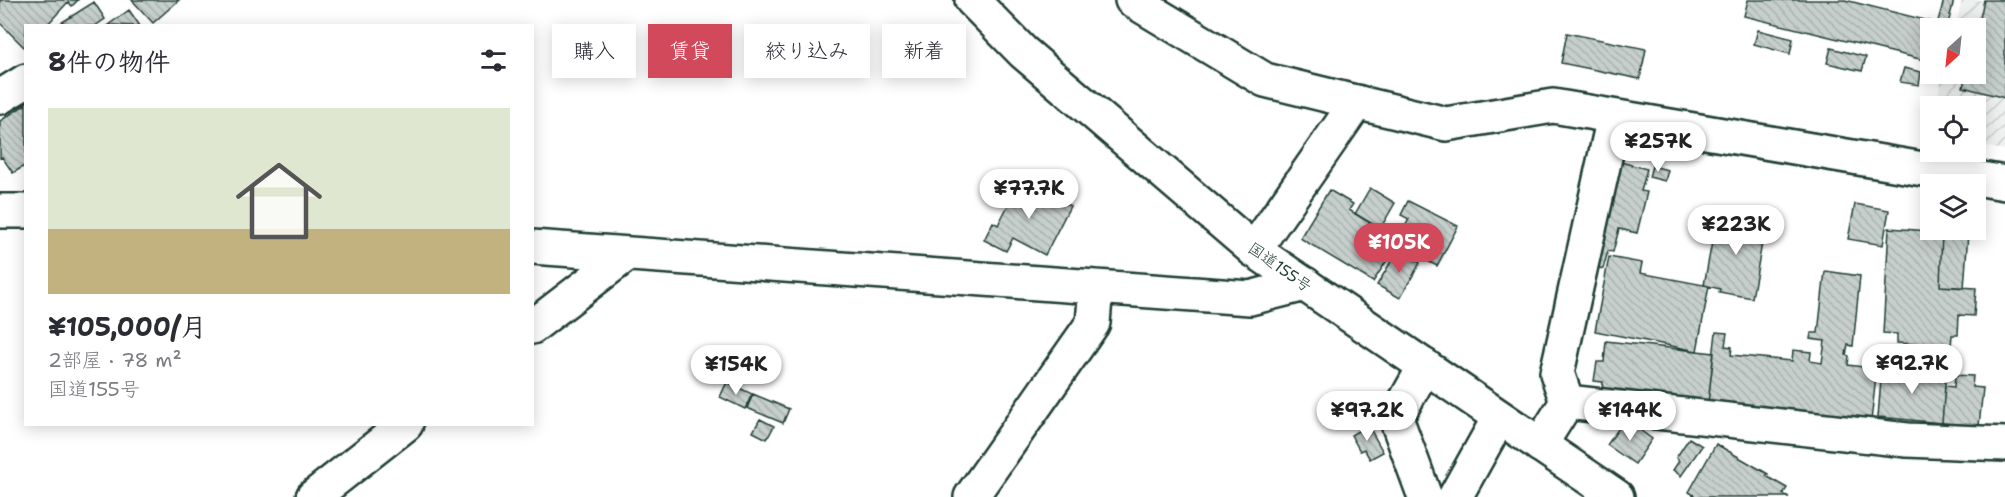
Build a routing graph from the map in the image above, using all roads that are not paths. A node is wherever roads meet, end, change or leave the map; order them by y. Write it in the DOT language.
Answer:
graph roads {
  1 [pos="972,0"];
  2 [pos="1132,0"];
  3 [pos="24,82"];
  4 [pos="0,98"];
  5 [pos="1357,102"];
  6 [pos="1614,117"];
  7 [pos="2005,183"];
  8 [pos="0,211"];
  9 [pos="24,211"];
  10 [pos="534,247"];
  11 [pos="1254,250"];
  12 [pos="627,254"];
  13 [pos="1305,285"];
  14 [pos="1096,287"];
  15 [pos="534,325"];
  16 [pos="1425,366"];
  17 [pos="1567,402"];
  18 [pos="1499,418"];
  19 [pos="403,426"];
  20 [pos="2005,444"];
  21 [pos="1540,445"];
  22 [pos="313,497"];
  23 [pos="971,497"];
  24 [pos="1425,497"];
  25 [pos="1455,497"];
  26 [pos="1617,497"];
  1 -- 11 [label="main road, 国道155号"];
  2 -- 5 [label="main road"];
  3 -- 4 [label="main road"];
  5 -- 6 [label="main road"];
  5 -- 11 [label="main road"];
  6 -- 7 [label="main road"];
  6 -- 17 [label="main road"];
  8 -- 9 [label="main road"];
  10 -- 12 [label="main road"];
  11 -- 13 [label="main road, 国道155号"];
  12 -- 14 [label="main road"];
  12 -- 15 [label="main road"];
  13 -- 14 [label="main road"];
  13 -- 16 [label="main road, 国道155号"];
  14 -- 23 [label="main road"];
  16 -- 18 [label="main road, 国道155号"];
  16 -- 24 [label="main road"];
  17 -- 20 [label="main road"];
  17 -- 21 [label="main road"];
  18 -- 21 [label="main road, 国道155号"];
  18 -- 25 [label="main road"];
  19 -- 22 [label="main road"];
  21 -- 26 [label="main road, 国道155号"];
}
